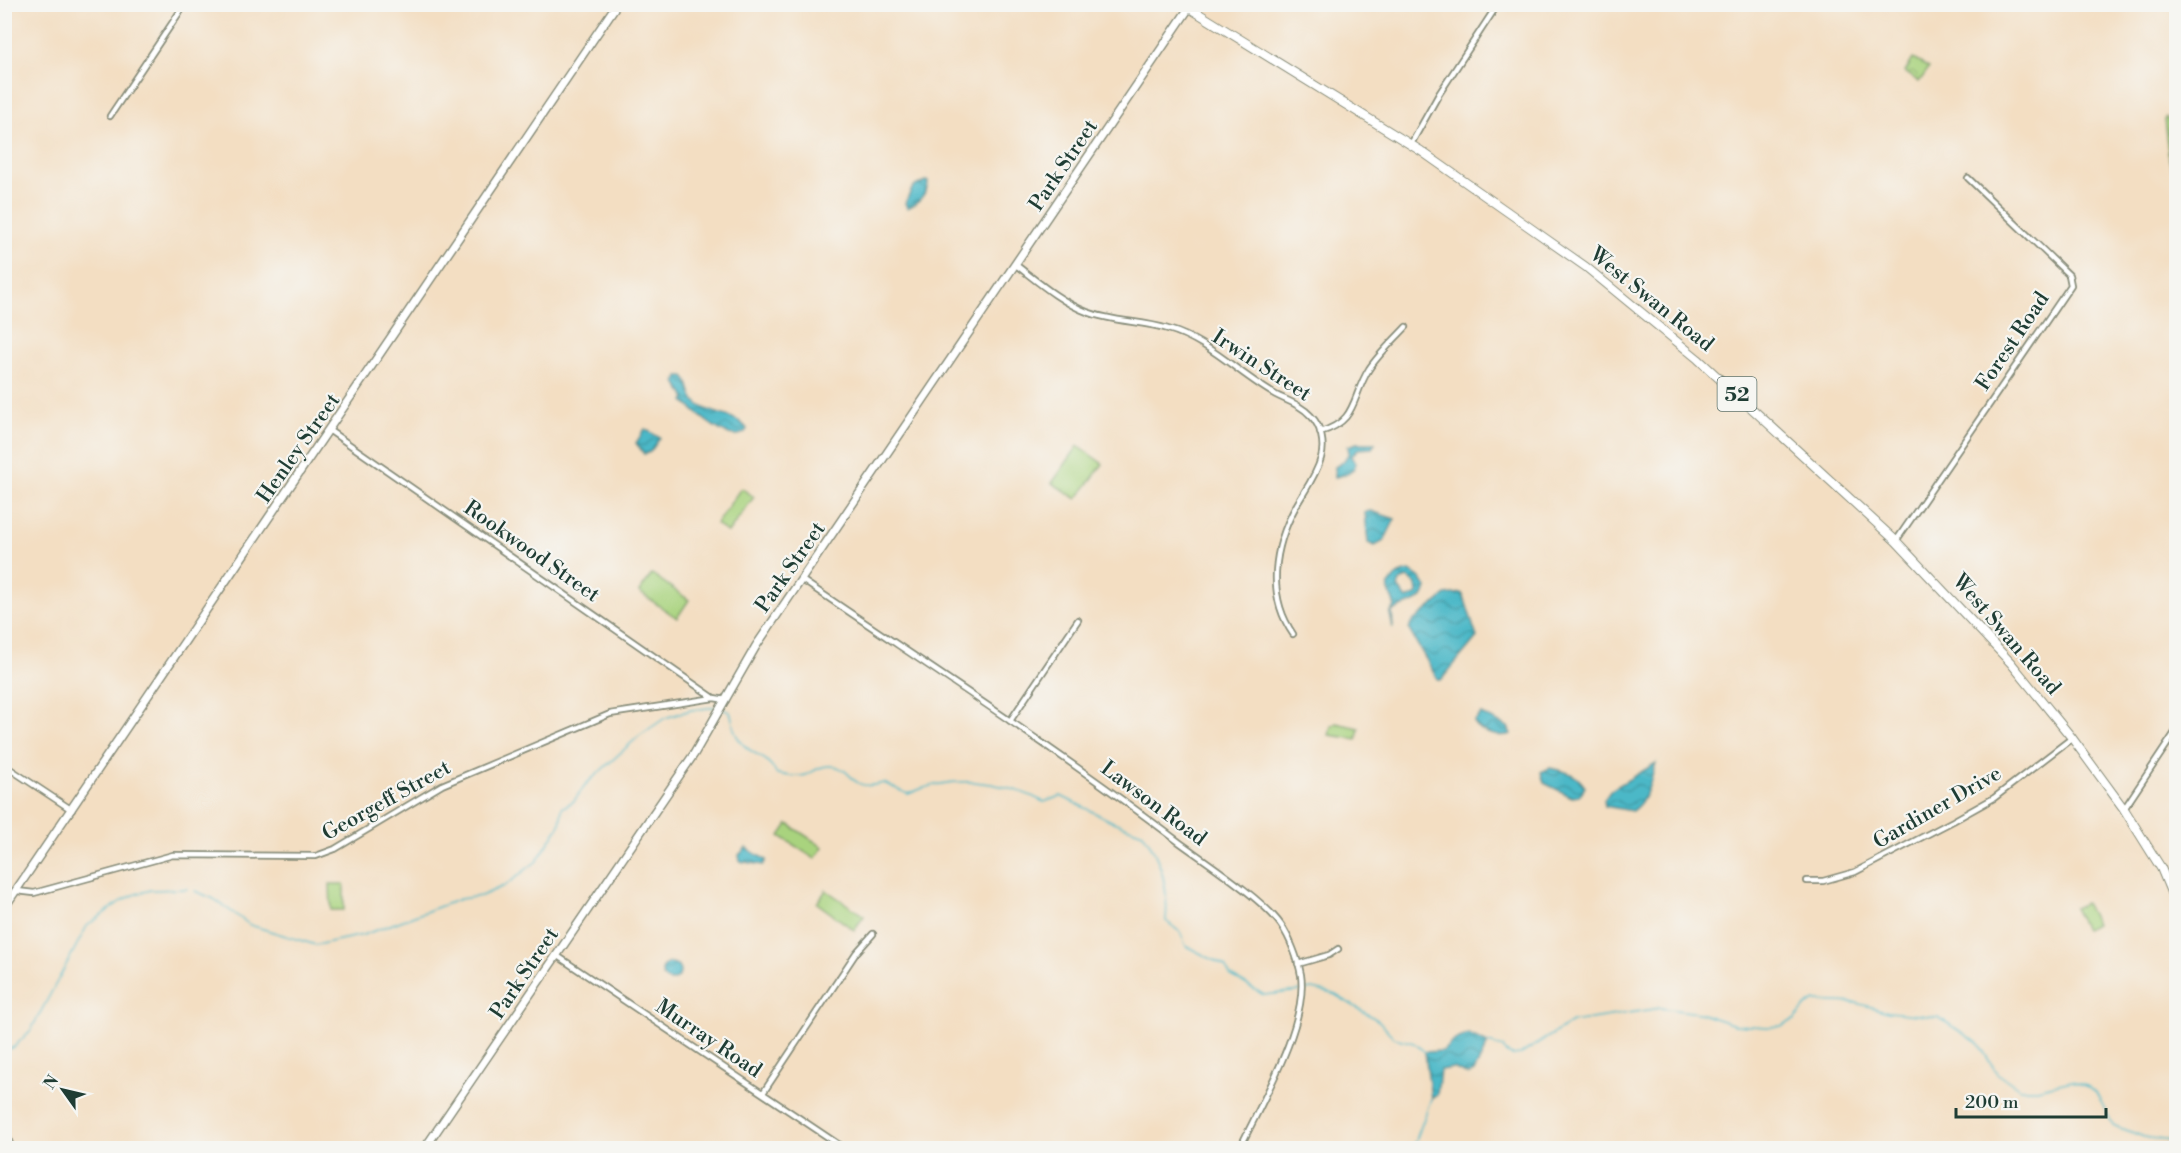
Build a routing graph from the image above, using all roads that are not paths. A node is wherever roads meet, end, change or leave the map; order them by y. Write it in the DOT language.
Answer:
graph roads {
  1 [pos="185,4"];
  2 [pos="617,4"];
  3 [pos="1498,4"];
  4 [pos="1186,6"];
  5 [pos="110,116"];
  6 [pos="1411,144"];
  7 [pos="1968,178"];
  8 [pos="1016,265"];
  9 [pos="1406,327"];
  10 [pos="330,431"];
  11 [pos="1320,432"];
  12 [pos="1896,540"];
  13 [pos="802,580"];
  14 [pos="1078,620"];
  15 [pos="1293,634"];
  16 [pos="714,698"];
  17 [pos="726,700"];
  18 [pos="1010,721"];
  19 [pos="2176,731"];
  20 [pos="2072,738"];
  21 [pos="4,765"];
  22 [pos="2124,809"];
  23 [pos="72,811"];
  24 [pos="1807,881"];
  25 [pos="17,891"];
  26 [pos="2176,904"];
  27 [pos="4,908"];
  28 [pos="873,934"];
  29 [pos="1338,949"];
  30 [pos="556,955"];
  31 [pos="1298,964"];
  32 [pos="762,1093"];
  33 [pos="4,1127"];
  34 [pos="10,1149"];
  35 [pos="425,1149"];
  36 [pos="844,1149"];
  37 [pos="1240,1149"];
  1 -- 5 [label="street"];
  2 -- 10 [label="street, Henley Street"];
  3 -- 6 [label="street"];
  4 -- 6 [label="main road, West Swan Road / 52"];
  4 -- 8 [label="street, Park Street"];
  6 -- 12 [label="main road, West Swan Road / 52"];
  7 -- 12 [label="street, Forest Road"];
  8 -- 11 [label="street, Irwin Street"];
  8 -- 13 [label="street, Park Street"];
  9 -- 11 [label="street"];
  10 -- 16 [label="street, Rookwood Street"];
  10 -- 23 [label="street, Henley Street"];
  11 -- 15 [label="street, Irwin Street"];
  12 -- 20 [label="main road, West Swan Road / 52"];
  13 -- 17 [label="street, Park Street"];
  13 -- 18 [label="street, Lawson Road"];
  14 -- 18 [label="street"];
  16 -- 17 [label="street, Georgeff Street"];
  16 -- 25 [label="street, Georgeff Street"];
  17 -- 30 [label="street, Park Street"];
  18 -- 31 [label="street, Lawson Road"];
  19 -- 22 [label="street"];
  20 -- 22 [label="main road, West Swan Road / 52"];
  20 -- 24 [label="street, Gardiner Drive"];
  21 -- 23 [label="street"];
  22 -- 26 [label="main road, West Swan Road / 52"];
  23 -- 25 [label="street, Henley Street"];
  25 -- 27 [label="street, Henley Street"];
  28 -- 32 [label="street"];
  29 -- 31 [label="street"];
  30 -- 32 [label="street, Murray Road"];
  30 -- 35 [label="street, Park Street"];
  31 -- 37 [label="street, Lawson Road"];
  32 -- 36 [label="street, Murray Road"];
  33 -- 34 [label="street"];
}
